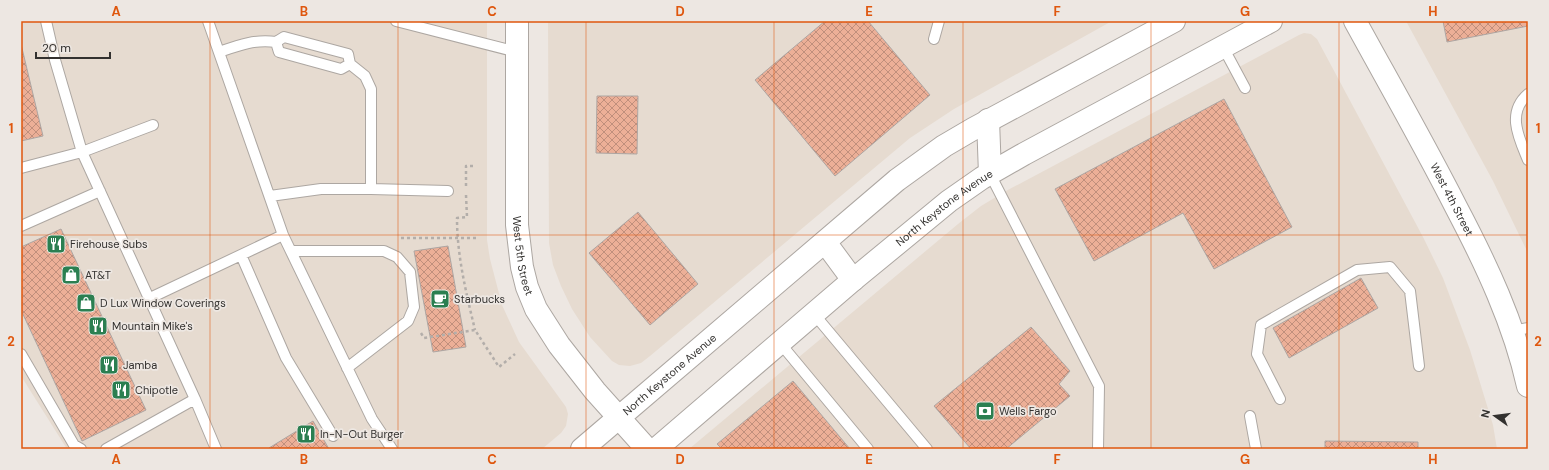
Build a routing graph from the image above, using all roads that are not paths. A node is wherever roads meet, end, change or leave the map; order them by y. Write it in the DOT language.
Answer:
graph roads {
  1 [pos="46,21"];
  2 [pos="208,21"];
  3 [pos="396,21"];
  4 [pos="517,21"];
  5 [pos="939,21"];
  6 [pos="1174,21"];
  7 [pos="1271,21"];
  8 [pos="1355,21"];
  9 [pos="934,39"];
  10 [pos="276,42"];
  11 [pos="1223,47"];
  12 [pos="219,52"];
  13 [pos="517,52"];
  14 [pos="350,64"];
  15 [pos="1245,88"];
  16 [pos="1528,94"];
  17 [pos="988,120"];
  18 [pos="153,124"];
  19 [pos="82,152"];
  20 [pos="1528,160"];
  21 [pos="21,168"];
  22 [pos="990,174"];
  23 [pos="371,189"];
  24 [pos="100,191"];
  25 [pos="448,191"];
  26 [pos="270,196"];
  27 [pos="21,226"];
  28 [pos="283,235"];
  29 [pos="825,242"];
  30 [pos="291,251"];
  31 [pos="241,255"];
  32 [pos="853,280"];
  33 [pos="148,299"];
  34 [pos="814,314"];
  35 [pos="1520,330"];
  36 [pos="780,343"];
  37 [pos="21,354"];
  38 [pos="1419,366"];
  39 [pos="347,368"];
  40 [pos="1528,386"];
  41 [pos="195,399"];
  42 [pos="1280,399"];
  43 [pos="1250,416"];
  44 [pos="619,418"];
  45 [pos="333,436"];
  46 [pos="82,449"];
  47 [pos="106,449"];
  48 [pos="216,449"];
  49 [pos="392,449"];
  50 [pos="582,449"];
  51 [pos="647,449"];
  52 [pos="656,449"];
  53 [pos="868,449"];
  54 [pos="926,449"];
  55 [pos="1098,449"];
  56 [pos="1256,449"];
  1 -- 19 [label="lane"];
  2 -- 12 [label="lane"];
  3 -- 13 [label="lane"];
  4 -- 13 [label="main road, West 5th Street"];
  5 -- 9 [label="lane"];
  6 -- 17 [label="main road, North Keystone Avenue"];
  7 -- 11 [label="main road, North Keystone Avenue"];
  8 -- 35 [label="main road, West 4th Street"];
  10 -- 12 [label="lane"];
  10 -- 14 [label="lane"];
  10 -- 14 [label="lane"];
  11 -- 15 [label="lane"];
  11 -- 22 [label="main road, North Keystone Avenue"];
  12 -- 26 [label="lane"];
  13 -- 44 [label="main road, West 5th Street"];
  14 -- 23 [label="lane"];
  16 -- 20 [label="lane"];
  17 -- 22 [label="main road"];
  17 -- 29 [label="main road, North Keystone Avenue"];
  18 -- 19 [label="lane"];
  19 -- 21 [label="lane"];
  19 -- 24 [label="lane"];
  22 -- 32 [label="main road, North Keystone Avenue"];
  22 -- 55 [label="lane"];
  23 -- 25 [label="lane"];
  23 -- 26 [label="lane"];
  24 -- 27 [label="lane"];
  24 -- 33 [label="lane"];
  26 -- 28 [label="lane"];
  28 -- 30 [label="lane"];
  28 -- 31 [label="lane"];
  29 -- 32 [label="main road"];
  29 -- 44 [label="main road, North Keystone Avenue"];
  30 -- 39 [label="lane"];
  30 -- 39 [label="lane"];
  31 -- 33 [label="lane"];
  31 -- 45 [label="lane"];
  32 -- 34 [label="main road, North Keystone Avenue"];
  33 -- 41 [label="lane"];
  34 -- 36 [label="main road, North Keystone Avenue"];
  34 -- 54 [label="lane"];
  35 -- 40 [label="main road, West 4th Street"];
  36 -- 52 [label="main road, North Keystone Avenue"];
  36 -- 53 [label="lane"];
  37 -- 46 [label="lane"];
  38 -- 42 [label="lane"];
  39 -- 49 [label="lane"];
  41 -- 47 [label="lane"];
  41 -- 48 [label="lane"];
  43 -- 56 [label="lane"];
  44 -- 50 [label="main road, North Keystone Avenue"];
  44 -- 51 [label="main road, West 5th Street"];
}
